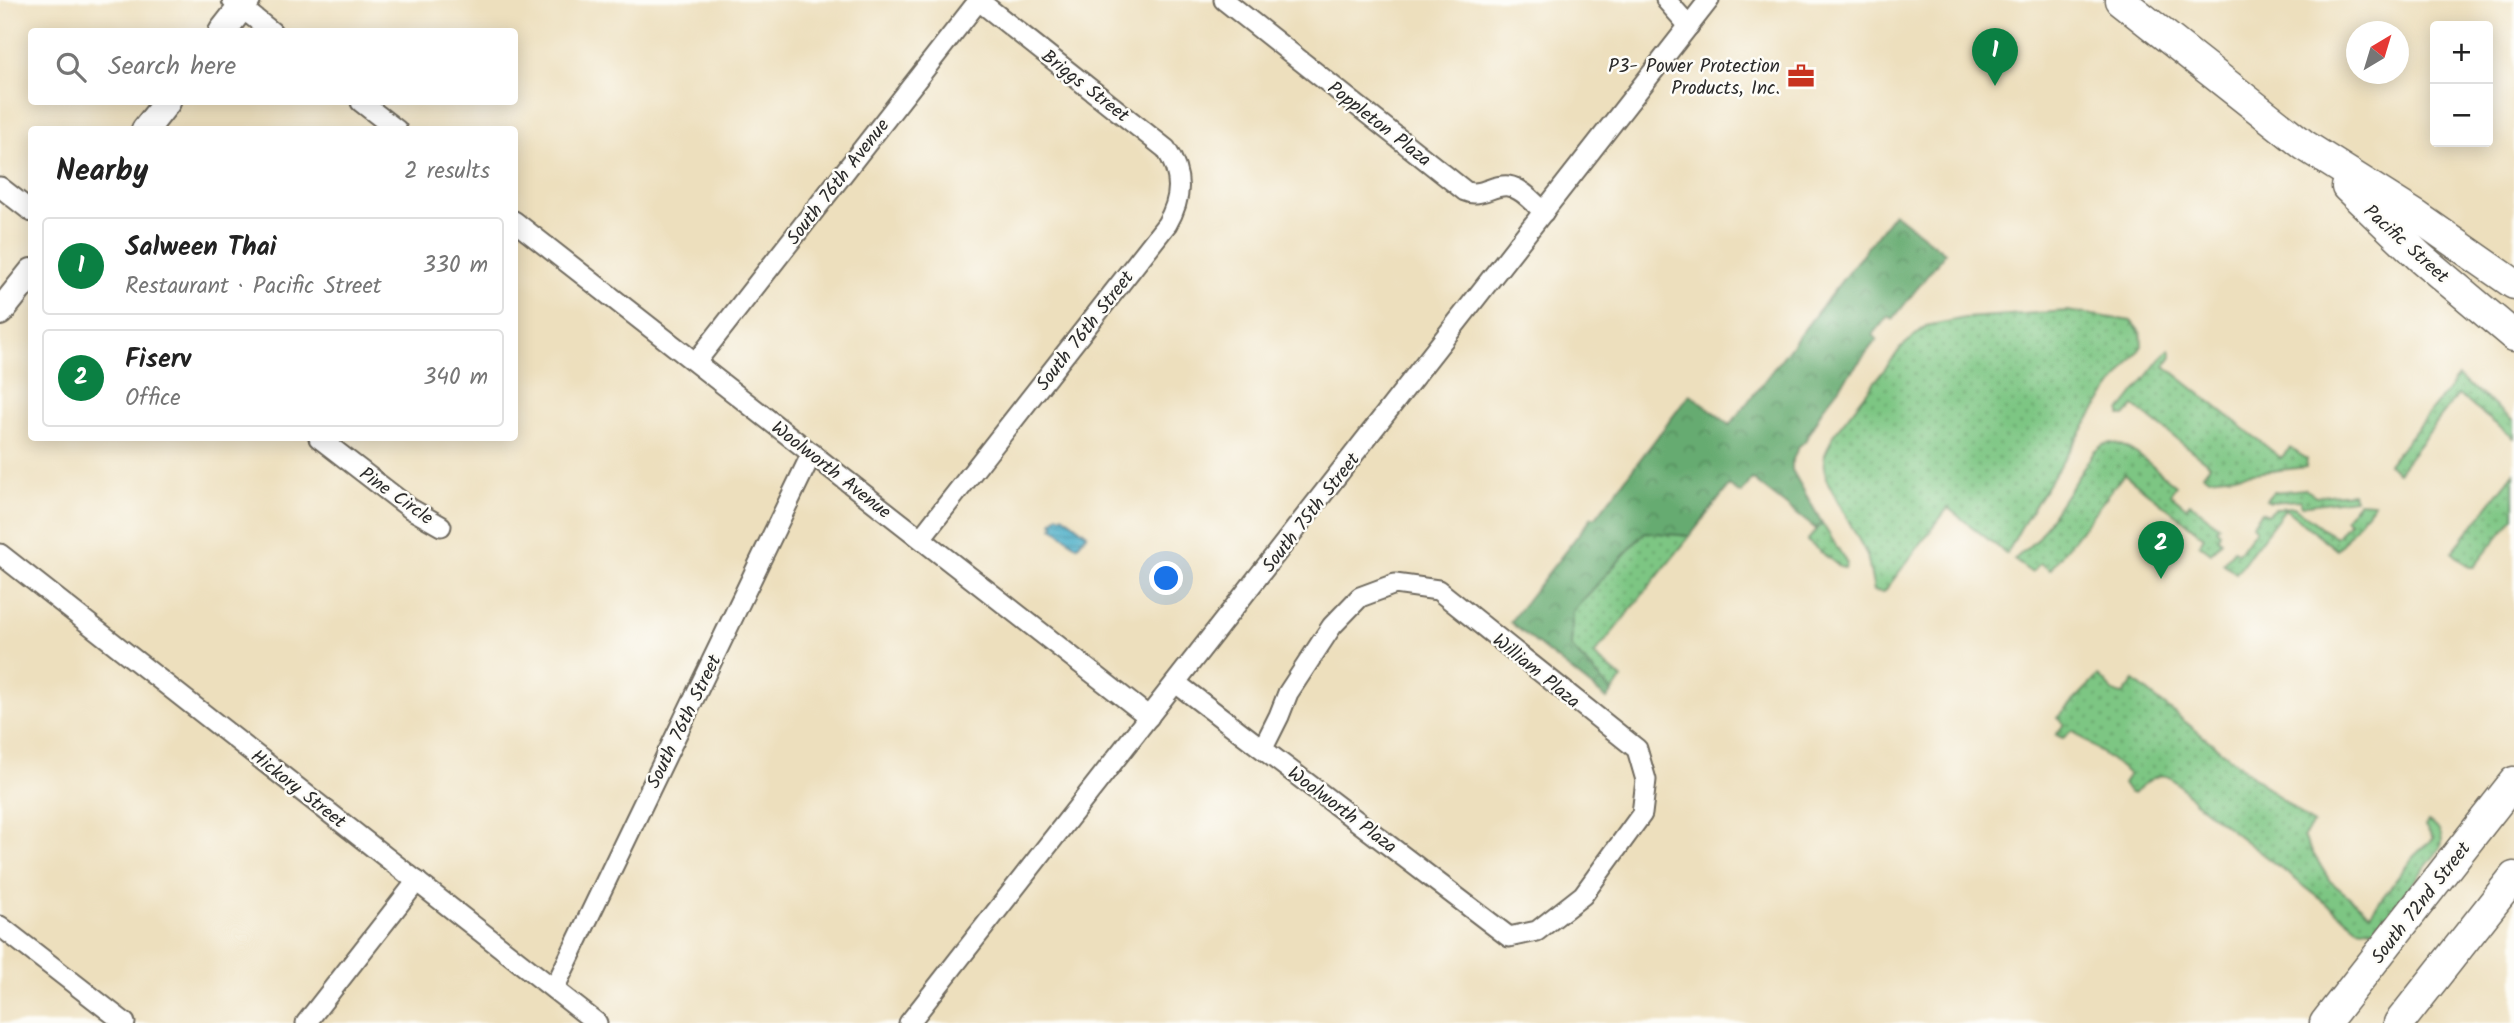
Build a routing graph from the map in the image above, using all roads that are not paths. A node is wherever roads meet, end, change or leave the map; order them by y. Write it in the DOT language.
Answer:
graph roads {
  1 [pos="979,0"];
  2 [pos="1224,0"];
  3 [pos="1666,0"];
  4 [pos="1709,0"];
  5 [pos="2120,0"];
  6 [pos="240,3"];
  7 [pos="1689,26"];
  8 [pos="224,28"];
  9 [pos="268,28"];
  10 [pos="165,105"];
  11 [pos="365,105"];
  12 [pos="148,126"];
  13 [pos="392,126"];
  14 [pos="2304,145"];
  15 [pos="1180,181"];
  16 [pos="0,187"];
  17 [pos="28,209"];
  18 [pos="1544,212"];
  19 [pos="518,224"];
  20 [pos="28,277"];
  21 [pos="2514,284"];
  22 [pos="0,312"];
  23 [pos="2514,336"];
  24 [pos="696,362"];
  25 [pos="324,441"];
  26 [pos="813,453"];
  27 [pos="441,526"];
  28 [pos="921,538"];
  29 [pos="0,554"];
  30 [pos="1176,683"];
  31 [pos="1149,717"];
  32 [pos="1263,748"];
  33 [pos="2514,782"];
  34 [pos="2514,877"];
  35 [pos="417,881"];
  36 [pos="0,926"];
  37 [pos="1509,937"];
  38 [pos="554,989"];
  39 [pos="125,1023"];
  40 [pos="306,1023"];
  41 [pos="597,1023"];
  42 [pos="909,1023"];
  43 [pos="2325,1023"];
  44 [pos="2399,1023"];
  1 -- 15 [label="street, Briggs Street"];
  1 -- 24 [label="street, South 76th Avenue"];
  2 -- 18 [label="street, Poppleton Plaza"];
  3 -- 7 [label="street"];
  4 -- 7 [label="street, South 75th Street"];
  5 -- 14 [label="main road, Pacific Street"];
  6 -- 8 [label="main road"];
  6 -- 9 [label="street"];
  7 -- 18 [label="street, South 75th Street"];
  10 -- 12 [label="main road"];
  11 -- 13 [label="street"];
  14 -- 21 [label="main road, Pacific Street"];
  14 -- 23 [label="main road, Pacific Street"];
  15 -- 28 [label="street, South 76th Street"];
  16 -- 17 [label="street"];
  18 -- 30 [label="street, South 75th Street"];
  19 -- 24 [label="street, Woolworth Avenue"];
  20 -- 22 [label="main road"];
  24 -- 26 [label="street, Woolworth Avenue"];
  25 -- 27 [label="street, Pine Circle"];
  26 -- 28 [label="street, Woolworth Avenue"];
  26 -- 38 [label="street, South 76th Street"];
  28 -- 31 [label="street, Woolworth Avenue"];
  29 -- 35 [label="street, Hickory Street"];
  30 -- 31 [label="street, South 75th Street"];
  30 -- 32 [label="street, Woolworth Plaza"];
  31 -- 42 [label="street, South 75th Street"];
  32 -- 37 [label="street, Woolworth Plaza"];
  32 -- 37 [label="street, William Plaza"];
  33 -- 43 [label="main road, South 72nd Street"];
  34 -- 44 [label="main road"];
  35 -- 38 [label="street, Hickory Street"];
  35 -- 40 [label="street"];
  36 -- 39 [label="street"];
  38 -- 41 [label="street, Hickory Street"];
}
